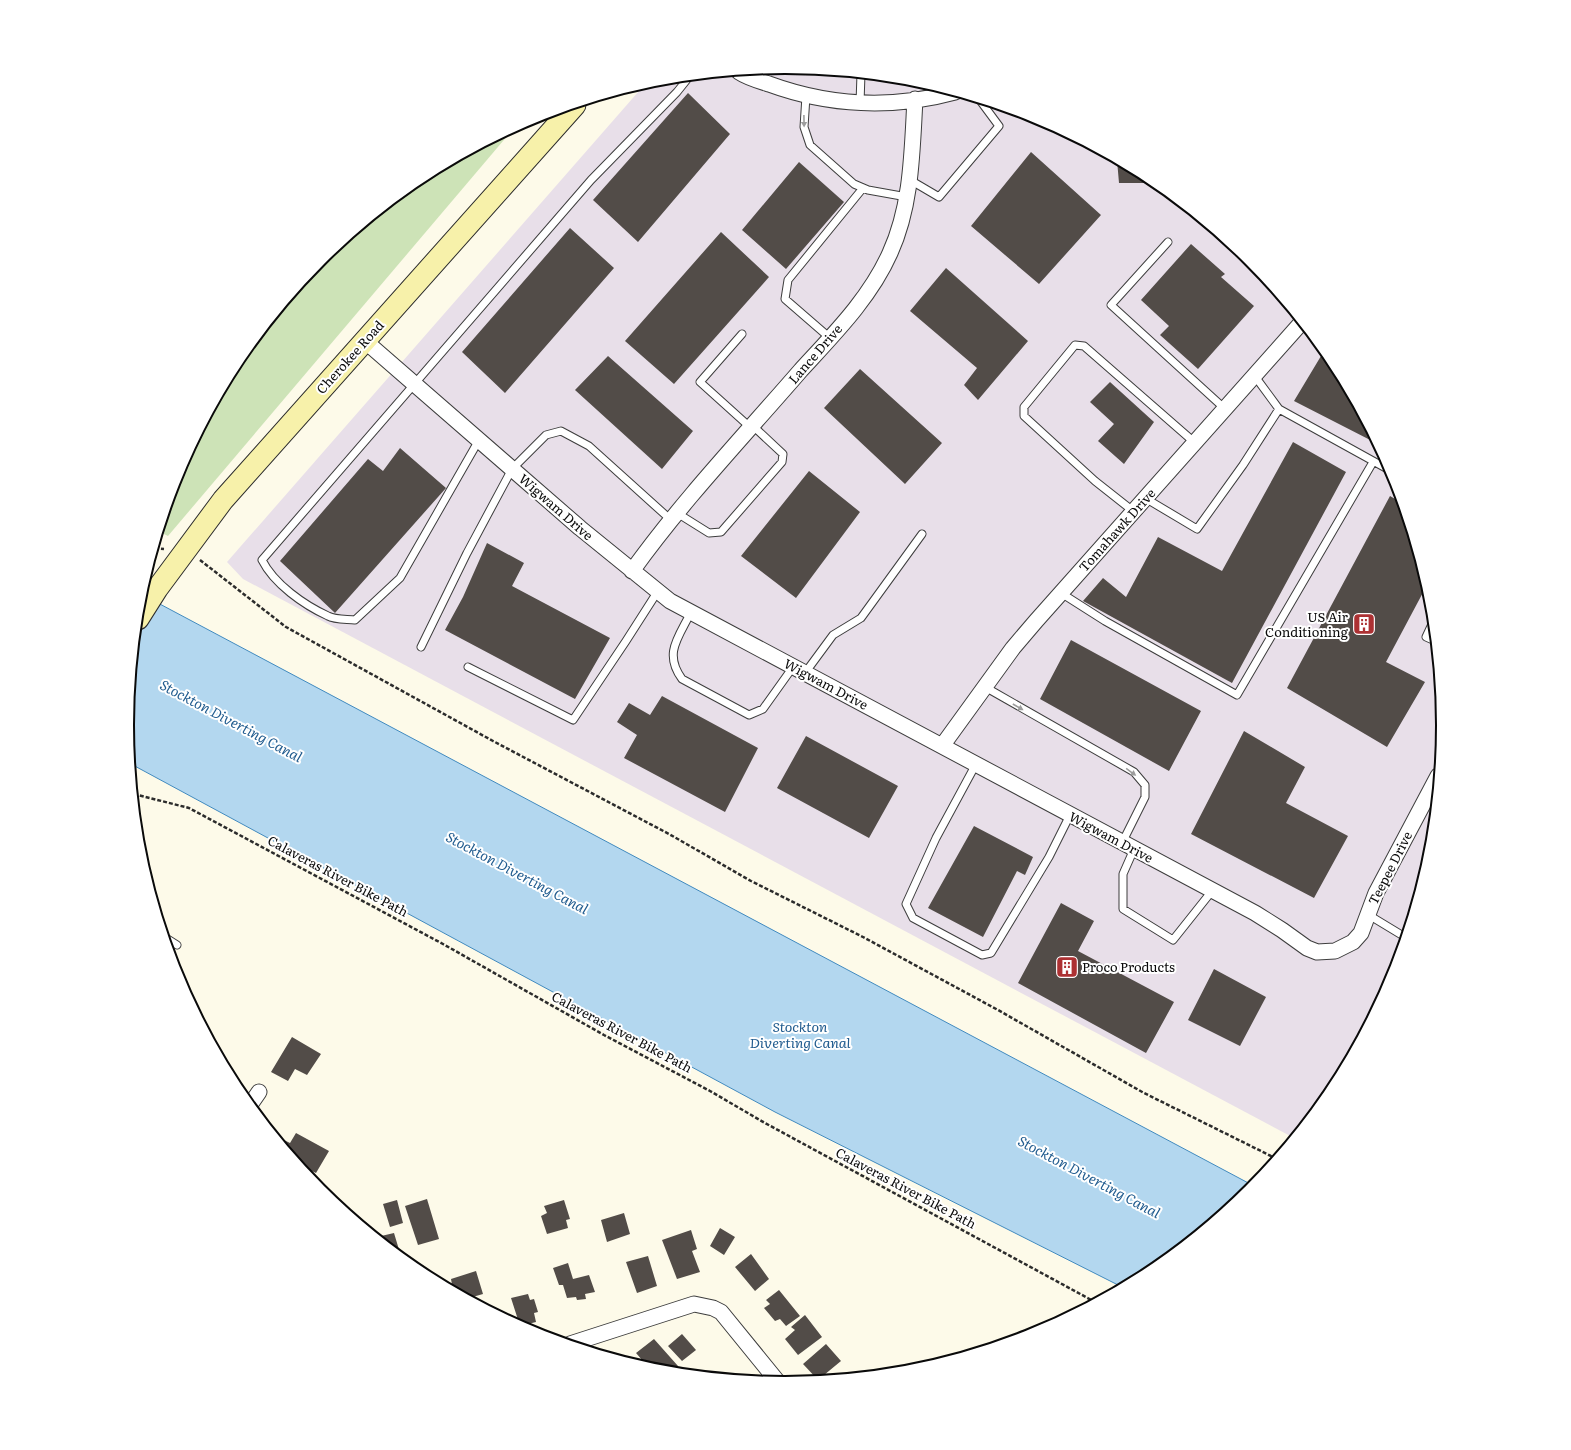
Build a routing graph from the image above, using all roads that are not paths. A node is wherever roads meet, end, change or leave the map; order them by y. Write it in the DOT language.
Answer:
graph roads {
  1 [pos="746,75"];
  2 [pos="861,79"];
  3 [pos="683,83"];
  4 [pos="944,94"];
  5 [pos="806,96"];
  6 [pos="915,99"];
  7 [pos="860,103"];
  8 [pos="984,105"];
  9 [pos="569,112"];
  10 [pos="910,180"];
  11 [pos="863,188"];
  12 [pos="907,197"];
  13 [pos="1168,242"];
  14 [pos="1299,325"];
  15 [pos="742,334"];
  16 [pos="830,338"];
  17 [pos="365,341"];
  18 [pos="1253,375"];
  19 [pos="414,383"];
  20 [pos="1224,408"];
  21 [pos="1279,409"];
  22 [pos="752,427"];
  23 [pos="479,440"];
  24 [pos="1194,442"];
  25 [pos="1373,462"];
  26 [pos="1383,467"];
  27 [pos="512,469"];
  28 [pos="1144,498"];
  29 [pos="1133,511"];
  30 [pos="674,516"];
  31 [pos="922,534"];
  32 [pos="632,571"];
  33 [pos="658,591"];
  34 [pos="1061,593"];
  35 [pos="145,607"];
  36 [pos="691,612"];
  37 [pos="1429,630"];
  38 [pos="1431,639"];
  39 [pos="421,647"];
  40 [pos="468,667"];
  41 [pos="799,670"];
  42 [pos="985,687"];
  43 [pos="942,746"];
  44 [pos="976,764"];
  45 [pos="1433,794"];
  46 [pos="1070,815"];
  47 [pos="1128,846"];
  48 [pos="1212,890"];
  49 [pos="1367,914"];
  50 [pos="1402,935"];
  51 [pos="172,942"];
  52 [pos="177,945"];
  53 [pos="1335,951"];
  54 [pos="259,1092"];
  55 [pos="253,1100"];
  56 [pos="577,1341"];
  57 [pos="773,1376"];
  1 -- 5 [label="street"];
  2 -- 7 [label="lane"];
  3 -- 19 [label="lane"];
  4 -- 6 [label="street"];
  5 -- 7 [label="street"];
  5 -- 11 [label="lane, one-way"];
  6 -- 7 [label="street"];
  6 -- 10 [label="street, Lance Drive"];
  8 -- 10 [label="lane"];
  9 -- 17 [label="street, Cherokee Road"];
  10 -- 12 [label="street, Lance Drive"];
  11 -- 12 [label="lane"];
  11 -- 16 [label="lane"];
  12 -- 16 [label="street, Lance Drive"];
  13 -- 20 [label="lane"];
  14 -- 18 [label="street, Tomahawk Drive"];
  15 -- 22 [label="lane"];
  16 -- 22 [label="street, Lance Drive"];
  17 -- 19 [label="street, Wigwam Drive"];
  17 -- 35 [label="street, Cherokee Road"];
  18 -- 20 [label="street, Tomahawk Drive"];
  18 -- 21 [label="lane"];
  19 -- 23 [label="street, Wigwam Drive"];
  19 -- 23 [label="lane"];
  20 -- 24 [label="street, Tomahawk Drive"];
  21 -- 25 [label="lane"];
  21 -- 28 [label="lane"];
  22 -- 30 [label="street, Lance Drive"];
  22 -- 30 [label="lane"];
  23 -- 27 [label="street, Wigwam Drive"];
  24 -- 28 [label="street, Tomahawk Drive"];
  24 -- 29 [label="lane"];
  25 -- 26 [label="lane"];
  25 -- 34 [label="lane"];
  27 -- 30 [label="lane"];
  27 -- 32 [label="street, Wigwam Drive"];
  27 -- 39 [label="lane"];
  28 -- 29 [label="street, Tomahawk Drive"];
  29 -- 34 [label="street, Tomahawk Drive"];
  30 -- 32 [label="street, Lance Drive"];
  31 -- 41 [label="lane"];
  32 -- 33 [label="street, Wigwam Drive"];
  33 -- 36 [label="street, Wigwam Drive"];
  33 -- 40 [label="lane"];
  34 -- 42 [label="street, Tomahawk Drive"];
  36 -- 41 [label="street, Wigwam Drive"];
  36 -- 41 [label="lane"];
  37 -- 38 [label="lane"];
  41 -- 43 [label="street, Wigwam Drive"];
  42 -- 43 [label="street, Tomahawk Drive"];
  42 -- 47 [label="lane, one-way"];
  43 -- 44 [label="street, Wigwam Drive"];
  44 -- 46 [label="street, Wigwam Drive"];
  44 -- 46 [label="lane"];
  45 -- 49 [label="street, Teepee Drive"];
  46 -- 47 [label="street, Wigwam Drive"];
  47 -- 48 [label="street, Wigwam Drive"];
  47 -- 48 [label="lane"];
  48 -- 53 [label="street, Wigwam Drive"];
  49 -- 50 [label="lane"];
  49 -- 53 [label="street, Teepee Drive"];
  51 -- 52 [label="lane"];
  54 -- 55 [label="street"];
  56 -- 57 [label="street"];
}
